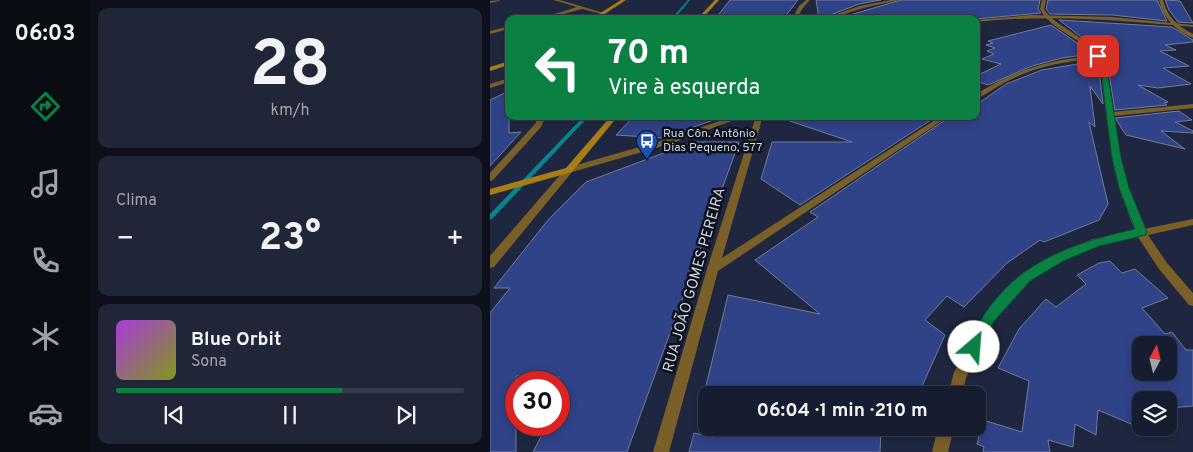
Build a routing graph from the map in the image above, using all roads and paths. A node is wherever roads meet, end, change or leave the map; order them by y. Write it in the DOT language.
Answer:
graph roads {
  1 [pos="498,0"];
  2 [pos="555,0"];
  3 [pos="624,0"];
  4 [pos="717,0"];
  5 [pos="808,0"];
  6 [pos="897,0"];
  7 [pos="1044,0"];
  8 [pos="1161,0"];
  9 [pos="490,2"];
  10 [pos="581,8"];
  11 [pos="602,13"];
  12 [pos="555,15"];
  13 [pos="599,15"];
  14 [pos="703,15"];
  15 [pos="796,15"];
  16 [pos="837,15"];
  17 [pos="1045,16"];
  18 [pos="980,21"];
  19 [pos="1173,24"];
  20 [pos="1193,26"];
  21 [pos="505,28"];
  22 [pos="490,32"];
  23 [pos="1193,36"];
  24 [pos="1098,56"];
  25 [pos="505,64"];
  26 [pos="490,69"];
  27 [pos="505,81"];
  28 [pos="500,83"];
  29 [pos="505,85"];
  30 [pos="490,86"];
  31 [pos="980,94"];
  32 [pos="1193,106"];
  33 [pos="1110,114"];
  34 [pos="541,120"];
  35 [pos="612,120"];
  36 [pos="730,120"];
  37 [pos="759,120"];
  38 [pos="940,120"];
  39 [pos="569,170"];
  40 [pos="490,178"];
  41 [pos="490,192"];
  42 [pos="1193,222"];
  43 [pos="1142,232"];
  44 [pos="490,264"];
  45 [pos="713,269"];
  46 [pos="1193,301"];
  47 [pos="957,386"];
  48 [pos="944,436"];
  49 [pos="661,452"];
  50 [pos="940,452"];
  1 -- 9 [label="street"];
  2 -- 10 [label="street"];
  3 -- 11 [label="main road"];
  4 -- 14 [label="main road"];
  5 -- 15 [label="street"];
  6 -- 16 [label="street"];
  7 -- 17 [label="street"];
  8 -- 19 [label="street"];
  10 -- 11 [label="street"];
  10 -- 12 [label="street"];
  11 -- 13 [label="main road"];
  17 -- 18 [label="street"];
  17 -- 19 [label="street"];
  17 -- 24 [label="street"];
  19 -- 20 [label="street"];
  19 -- 23 [label="street"];
  21 -- 22 [label="street"];
  24 -- 31 [label="street"];
  24 -- 33 [label="street"];
  25 -- 26 [label="main road"];
  27 -- 28 [label="street"];
  28 -- 29 [label="street"];
  28 -- 30 [label="street"];
  32 -- 33 [label="street"];
  33 -- 43 [label="street"];
  34 -- 40 [label="street"];
  35 -- 39 [label="main road"];
  36 -- 39 [label="street"];
  37 -- 45 [label="street, RUA JOÃO GOMES PEREIRA"];
  38 -- 45 [label="street"];
  39 -- 41 [label="main road"];
  39 -- 44 [label="street"];
  42 -- 43 [label="street"];
  43 -- 46 [label="street"];
  43 -- 47 [label="street"];
  45 -- 49 [label="street, RUA JOÃO GOMES PEREIRA"];
  48 -- 50 [label="street"];
}
